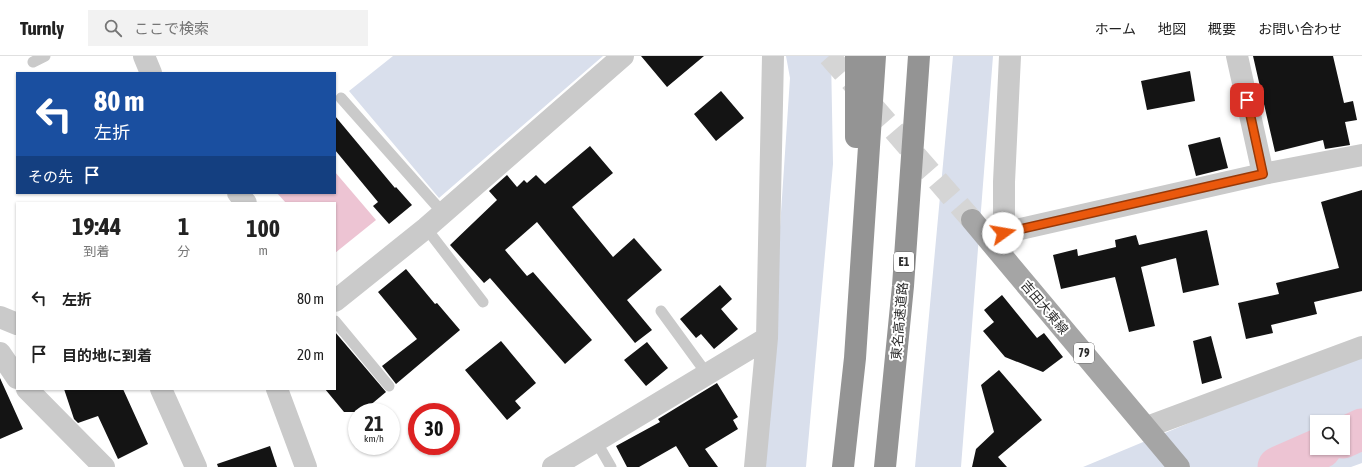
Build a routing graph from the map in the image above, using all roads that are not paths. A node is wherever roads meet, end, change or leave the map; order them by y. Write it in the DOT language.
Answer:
graph roads {
  1 [pos="45,56"];
  2 [pos="144,56"];
  3 [pos="623,56"];
  4 [pos="773,56"];
  5 [pos="856,56"];
  6 [pos="875,56"];
  7 [pos="919,56"];
  8 [pos="1010,56"];
  9 [pos="1237,56"];
  10 [pos="33,62"];
  11 [pos="151,72"];
  12 [pos="341,98"];
  13 [pos="1362,155"];
  14 [pos="1263,174"];
  15 [pos="239,194"];
  16 [pos="245,202"];
  17 [pos="443,213"];
  18 [pos="972,220"];
  19 [pos="426,228"];
  20 [pos="1003,233"];
  21 [pos="1004,258"];
  22 [pos="336,300"];
  23 [pos="482,302"];
  24 [pos="661,311"];
  25 [pos="0,317"];
  26 [pos="336,322"];
  27 [pos="16,324"];
  28 [pos="767,338"];
  29 [pos="1362,347"];
  30 [pos="0,353"];
  31 [pos="855,358"];
  32 [pos="707,374"];
  33 [pos="16,377"];
  34 [pos="389,386"];
  35 [pos="28,390"];
  36 [pos="160,390"];
  37 [pos="277,390"];
  38 [pos="1147,427"];
  39 [pos="596,442"];
  40 [pos="104,467"];
  41 [pos="196,467"];
  42 [pos="306,467"];
  43 [pos="553,467"];
  44 [pos="611,467"];
  45 [pos="754,467"];
  46 [pos="843,467"];
  47 [pos="885,467"];
  48 [pos="1179,467"];
  1 -- 10 [label="lane"];
  2 -- 11 [label="street"];
  3 -- 17 [label="street"];
  4 -- 28 [label="street"];
  5 -- 31 [label="highway"];
  6 -- 31 [label="highway"];
  7 -- 47 [label="highway, 東名高速道路 / E1"];
  8 -- 20 [label="street"];
  9 -- 14 [label="street"];
  12 -- 17 [label="lane"];
  13 -- 14 [label="street"];
  14 -- 20 [label="street"];
  15 -- 16 [label="street"];
  17 -- 19 [label="street"];
  18 -- 21 [label="main road, 吉田大東線 / 79"];
  19 -- 22 [label="street"];
  19 -- 23 [label="lane"];
  20 -- 21 [label="street"];
  21 -- 38 [label="main road, 吉田大東線 / 79"];
  24 -- 32 [label="lane"];
  25 -- 27 [label="street"];
  26 -- 34 [label="lane"];
  28 -- 32 [label="street"];
  28 -- 45 [label="street"];
  29 -- 38 [label="street"];
  30 -- 33 [label="street"];
  31 -- 46 [label="highway"];
  32 -- 39 [label="street"];
  35 -- 40 [label="street"];
  36 -- 41 [label="street"];
  37 -- 42 [label="street"];
  38 -- 48 [label="main road, 吉田大東線 / 79"];
  39 -- 43 [label="street"];
  39 -- 44 [label="lane"];
}
